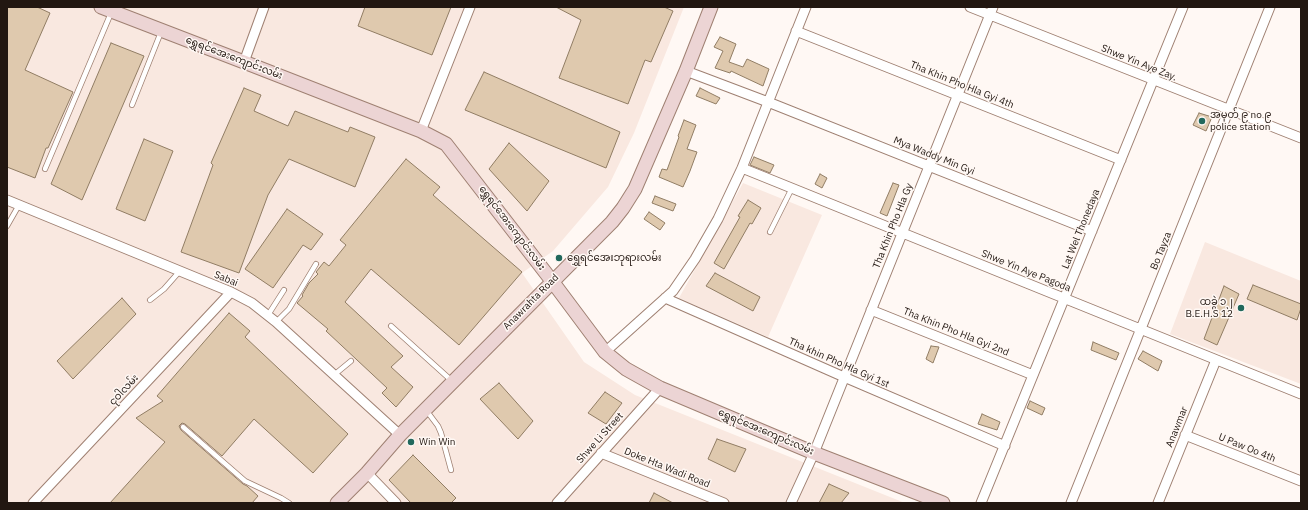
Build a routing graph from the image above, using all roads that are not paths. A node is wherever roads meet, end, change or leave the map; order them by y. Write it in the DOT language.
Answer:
graph roads {
  1 [pos="264,7"];
  2 [pos="470,7"];
  3 [pos="711,7"];
  4 [pos="806,7"];
  5 [pos="970,7"];
  6 [pos="1183,7"];
  7 [pos="1270,7"];
  8 [pos="106,9"];
  9 [pos="992,11"];
  10 [pos="161,30"];
  11 [pos="796,31"];
  12 [pos="244,62"];
  13 [pos="686,71"];
  14 [pos="1153,80"];
  15 [pos="958,95"];
  16 [pos="768,102"];
  17 [pos="132,105"];
  18 [pos="1229,110"];
  19 [pos="422,131"];
  20 [pos="1301,138"];
  21 [pos="1121,160"];
  22 [pos="929,166"];
  23 [pos="742,168"];
  24 [pos="45,169"];
  25 [pos="792,188"];
  26 [pos="7,200"];
  27 [pos="19,205"];
  28 [pos="7,226"];
  29 [pos="1092,230"];
  30 [pos="770,232"];
  31 [pos="902,233"];
  32 [pos="316,264"];
  33 [pos="179,272"];
  34 [pos="552,281"];
  35 [pos="284,290"];
  36 [pos="231,292"];
  37 [pos="665,298"];
  38 [pos="1064,298"];
  39 [pos="150,300"];
  40 [pos="871,310"];
  41 [pos="268,315"];
  42 [pos="276,322"];
  43 [pos="391,326"];
  44 [pos="1141,329"];
  45 [pos="605,352"];
  46 [pos="351,360"];
  47 [pos="1216,360"];
  48 [pos="334,375"];
  49 [pos="1033,375"];
  50 [pos="844,377"];
  51 [pos="453,382"];
  52 [pos="660,388"];
  53 [pos="1301,394"];
  54 [pos="425,410"];
  55 [pos="183,427"];
  56 [pos="400,435"];
  57 [pos="1185,435"];
  58 [pos="1004,446"];
  59 [pos="601,453"];
  60 [pos="814,453"];
  61 [pos="451,470"];
  62 [pos="367,473"];
  63 [pos="1301,481"];
  64 [pos="33,503"];
  65 [pos="288,503"];
  66 [pos="337,503"];
  67 [pos="396,503"];
  68 [pos="557,503"];
  69 [pos="724,503"];
  70 [pos="791,503"];
  71 [pos="943,503"];
  72 [pos="981,503"];
  73 [pos="1071,503"];
  74 [pos="1158,503"];
  1 -- 12 [label="street"];
  2 -- 19 [label="street"];
  3 -- 13 [label="street, Anawrahta Road"];
  4 -- 11 [label="street"];
  5 -- 9 [label="street, Shwe Yin Aye Zay."];
  6 -- 14 [label="street, Lat Wel Thonedaya"];
  7 -- 18 [label="street, Bo Tayza"];
  8 -- 10 [label="street, ရွှေရင်အေးကျောင်းလမ်း"];
  8 -- 24 [label="lane"];
  9 -- 14 [label="street, Shwe Yin Aye Zay."];
  9 -- 15 [label="street, Tha Khin Pho Hla Gy"];
  10 -- 12 [label="street, ရွှေရင်အေးကျောင်းလမ်း"];
  10 -- 17 [label="lane"];
  11 -- 15 [label="street, Tha Khin Pho Hla Gyi 4th"];
  11 -- 16 [label="street"];
  12 -- 19 [label="street, ရွှေရင်အေးကျောင်းလမ်း"];
  13 -- 16 [label="street, Mya Waddy Min Gyi"];
  13 -- 34 [label="street, Anawrahta Road"];
  14 -- 18 [label="street, Shwe Yin Aye Zay."];
  14 -- 21 [label="street, Lat Wel Thonedaya"];
  15 -- 21 [label="street, Tha Khin Pho Hla Gyi 4th"];
  15 -- 22 [label="street, Tha Khin Pho Hla Gy"];
  16 -- 22 [label="street, Mya Waddy Min Gyi"];
  16 -- 23 [label="street"];
  18 -- 20 [label="street, Shwe Yin Aye Zay."];
  18 -- 44 [label="street, Bo Tayza"];
  19 -- 34 [label="street, ရွှေရင်အေးကျောင်းလမ်း"];
  21 -- 29 [label="street, Lat Wel Thonedaya"];
  22 -- 29 [label="street, Mya Waddy Min Gyi"];
  22 -- 31 [label="street, Tha Khin Pho Hla Gy"];
  23 -- 25 [label="street, Shwe Yin Aye Pagoda"];
  23 -- 37 [label="street"];
  25 -- 30 [label="lane"];
  25 -- 31 [label="street, Shwe Yin Aye Pagoda"];
  26 -- 27 [label="street, Sabai"];
  27 -- 28 [label="lane"];
  27 -- 33 [label="street, Sabai"];
  29 -- 38 [label="street, Lat Wel Thonedaya"];
  31 -- 38 [label="street, Shwe Yin Aye Pagoda"];
  31 -- 40 [label="street, Tha Khin Pho Hla Gy"];
  32 -- 42 [label="lane"];
  33 -- 36 [label="street, Sabai"];
  33 -- 39 [label="lane"];
  34 -- 45 [label="street, ရွှေရင်အေးကျောင်းလမ်း"];
  34 -- 51 [label="street, Anawrahta Road"];
  35 -- 41 [label="lane"];
  36 -- 41 [label="street, Sabai"];
  36 -- 64 [label="street, ငုဝါလမ်း"];
  37 -- 45 [label="street"];
  37 -- 50 [label="street, Tha khin Pho Hla Gyi 1st"];
  38 -- 44 [label="street, Shwe Yin Aye Pagoda"];
  38 -- 49 [label="street, Lat Wel Thonedaya"];
  40 -- 49 [label="street, Tha Khin Pho Hla Gyi 2nd"];
  40 -- 50 [label="street, Tha Khin Pho Hla Gy"];
  41 -- 42 [label="street, Sabai"];
  42 -- 48 [label="street, Sabai"];
  43 -- 51 [label="lane"];
  44 -- 47 [label="street, Shwe Yin Aye Pagoda"];
  44 -- 73 [label="street, Bo Tayza"];
  45 -- 52 [label="street, ရွှေရင်အေးကျောင်းလမ်း"];
  46 -- 48 [label="lane"];
  47 -- 53 [label="street, Shwe Yin Aye Pagoda"];
  47 -- 57 [label="street, Anawmar"];
  48 -- 56 [label="street, Sabai"];
  49 -- 58 [label="street, Lat Wel Thonedaya"];
  50 -- 58 [label="street, Tha khin Pho Hla Gyi 1st"];
  50 -- 60 [label="street, Tha Khin Pho Hla Gy"];
  51 -- 54 [label="street, Anawrahta Road"];
  52 -- 59 [label="street, Shwe Li Street"];
  52 -- 60 [label="street, ရွှေရင်အေးကျောင်းလမ်း"];
  54 -- 56 [label="street, Anawrahta Road"];
  54 -- 61 [label="lane"];
  55 -- 65 [label="lane"];
  56 -- 62 [label="street, Anawrahta Road"];
  57 -- 63 [label="street, U Paw Oo 4th"];
  57 -- 74 [label="street, Anawmar"];
  58 -- 72 [label="street, Lat Wel Thonedaya"];
  59 -- 68 [label="street, Shwe Li Street"];
  59 -- 69 [label="street, Doke Hta Wadi Road"];
  60 -- 70 [label="street, Tha Khin Pho Hla Gy"];
  60 -- 71 [label="street, ရွှေရင်အေးကျောင်းလမ်း"];
  62 -- 66 [label="street, Anawrahta Road"];
  62 -- 67 [label="street"];
}
